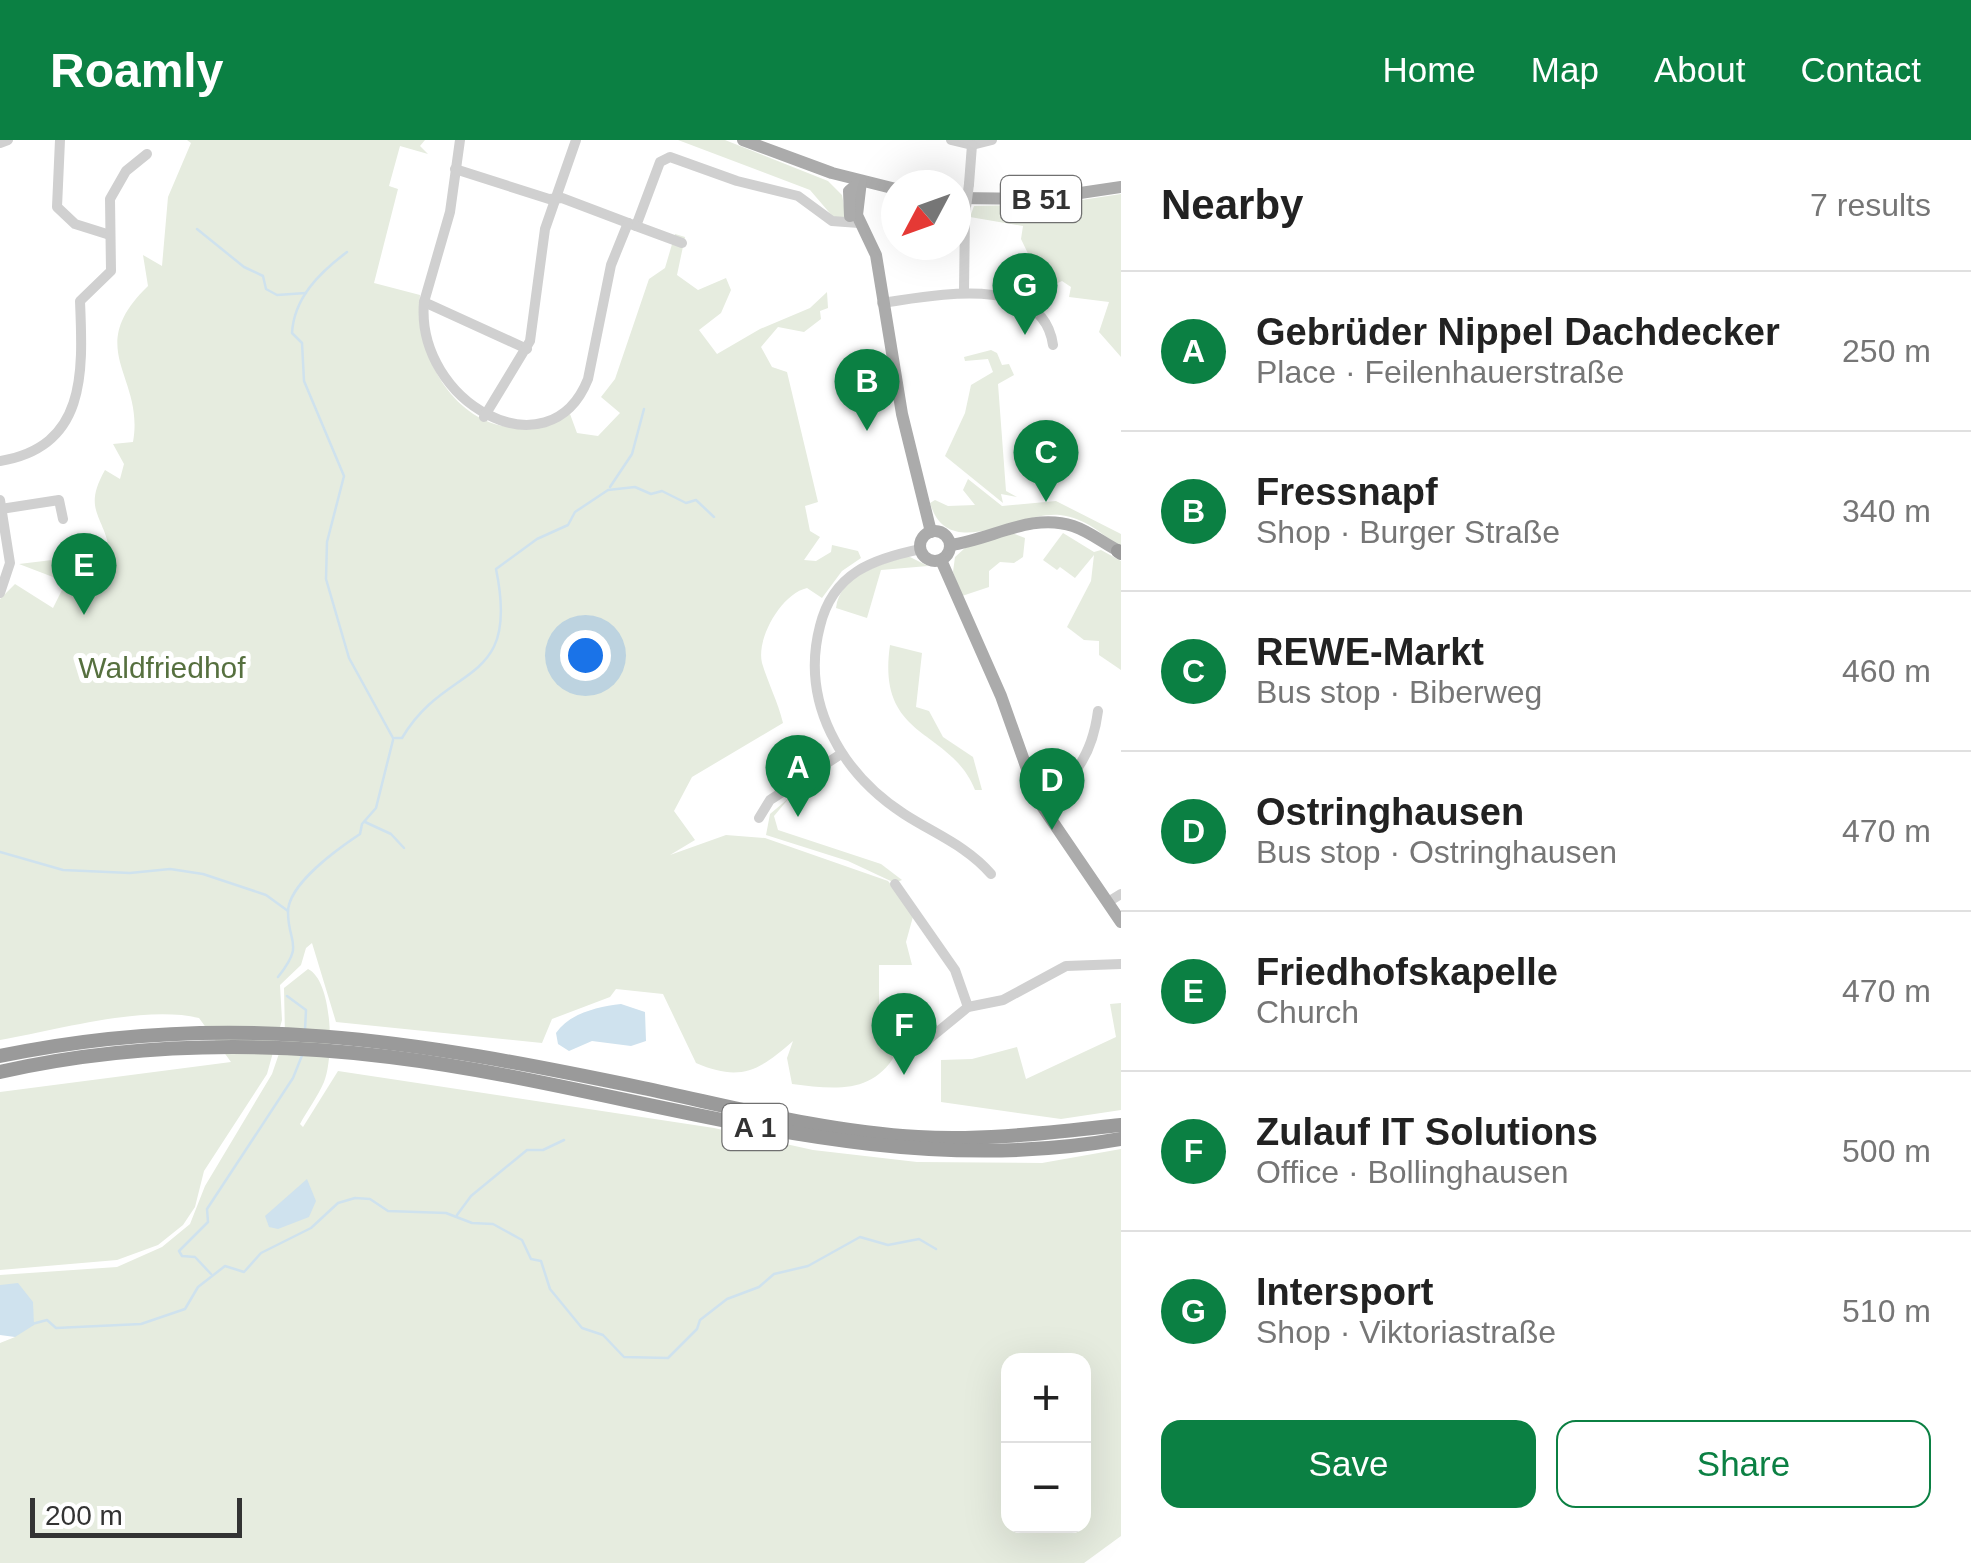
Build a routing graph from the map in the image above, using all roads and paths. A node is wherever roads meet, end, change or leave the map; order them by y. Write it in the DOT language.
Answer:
graph roads {
  1 [pos="8,140"];
  2 [pos="60,140"];
  3 [pos="460,140"];
  4 [pos="576,140"];
  5 [pos="743,140"];
  6 [pos="951,140"];
  7 [pos="992,140"];
  8 [pos="0,143"];
  9 [pos="972,145"];
  10 [pos="146,154"];
  11 [pos="455,170"];
  12 [pos="832,173"];
  13 [pos="861,182"];
  14 [pos="881,186"];
  15 [pos="1121,187"];
  16 [pos="554,198"];
  17 [pos="971,198"];
  18 [pos="847,200"];
  19 [pos="856,223"];
  20 [pos="632,224"];
  21 [pos="110,235"];
  22 [pos="682,243"];
  23 [pos="964,291"];
  24 [pos="424,302"];
  25 [pos="882,303"];
  26 [pos="1054,345"];
  27 [pos="527,349"];
  28 [pos="484,416"];
  29 [pos="0,461"];
  30 [pos="0,500"];
  31 [pos="1,509"];
  32 [pos="62,519"];
  33 [pos="932,532"];
  34 [pos="950,544"];
  35 [pos="921,549"];
  36 [pos="1120,552"];
  37 [pos="941,560"];
  38 [pos="0,593"];
  39 [pos="1098,710"];
  40 [pos="841,754"];
  41 [pos="1038,800"];
  42 [pos="759,818"];
  43 [pos="991,874"];
  44 [pos="894,884"];
  45 [pos="1121,894"];
  46 [pos="1108,902"];
  47 [pos="1121,922"];
  48 [pos="1121,964"];
  49 [pos="968,1007"];
  50 [pos="907,1050"];
  51 [pos="0,1056"];
  52 [pos="0,1072"];
  53 [pos="1121,1125"];
  54 [pos="1121,1140"];
  1 -- 8 [label="street"];
  2 -- 21 [label="street"];
  3 -- 11 [label="street"];
  4 -- 16 [label="street"];
  5 -- 12 [label="main road"];
  6 -- 9 [label="street"];
  7 -- 9 [label="street"];
  9 -- 23 [label="street, bridge"];
  10 -- 21 [label="street"];
  11 -- 16 [label="street"];
  11 -- 24 [label="street"];
  12 -- 13 [label="main road"];
  12 -- 18 [label="main road"];
  13 -- 14 [label="main road"];
  13 -- 18 [label="main road"];
  13 -- 19 [label="main road"];
  15 -- 17 [label="main road, B 51"];
  16 -- 20 [label="street"];
  16 -- 27 [label="street"];
  18 -- 19 [label="main road"];
  19 -- 20 [label="street"];
  19 -- 25 [label="main road"];
  20 -- 22 [label="street"];
  20 -- 28 [label="street"];
  21 -- 29 [label="street"];
  23 -- 25 [label="street"];
  23 -- 26 [label="street"];
  24 -- 27 [label="street"];
  24 -- 28 [label="street"];
  25 -- 33 [label="main road"];
  27 -- 28 [label="street"];
  30 -- 31 [label="street"];
  31 -- 32 [label="street"];
  31 -- 38 [label="street"];
  33 -- 34 [label="main road"];
  33 -- 35 [label="main road"];
  34 -- 36 [label="main road"];
  34 -- 37 [label="main road"];
  35 -- 37 [label="main road"];
  35 -- 40 [label="street"];
  37 -- 41 [label="main road"];
  39 -- 41 [label="street"];
  40 -- 42 [label="street"];
  40 -- 43 [label="street"];
  41 -- 46 [label="main road"];
  44 -- 49 [label="street"];
  45 -- 46 [label="street"];
  46 -- 47 [label="main road"];
  48 -- 49 [label="street"];
  49 -- 50 [label="street"];
  51 -- 53 [label="highway, A 1"];
  52 -- 54 [label="highway, A 1"];
}
